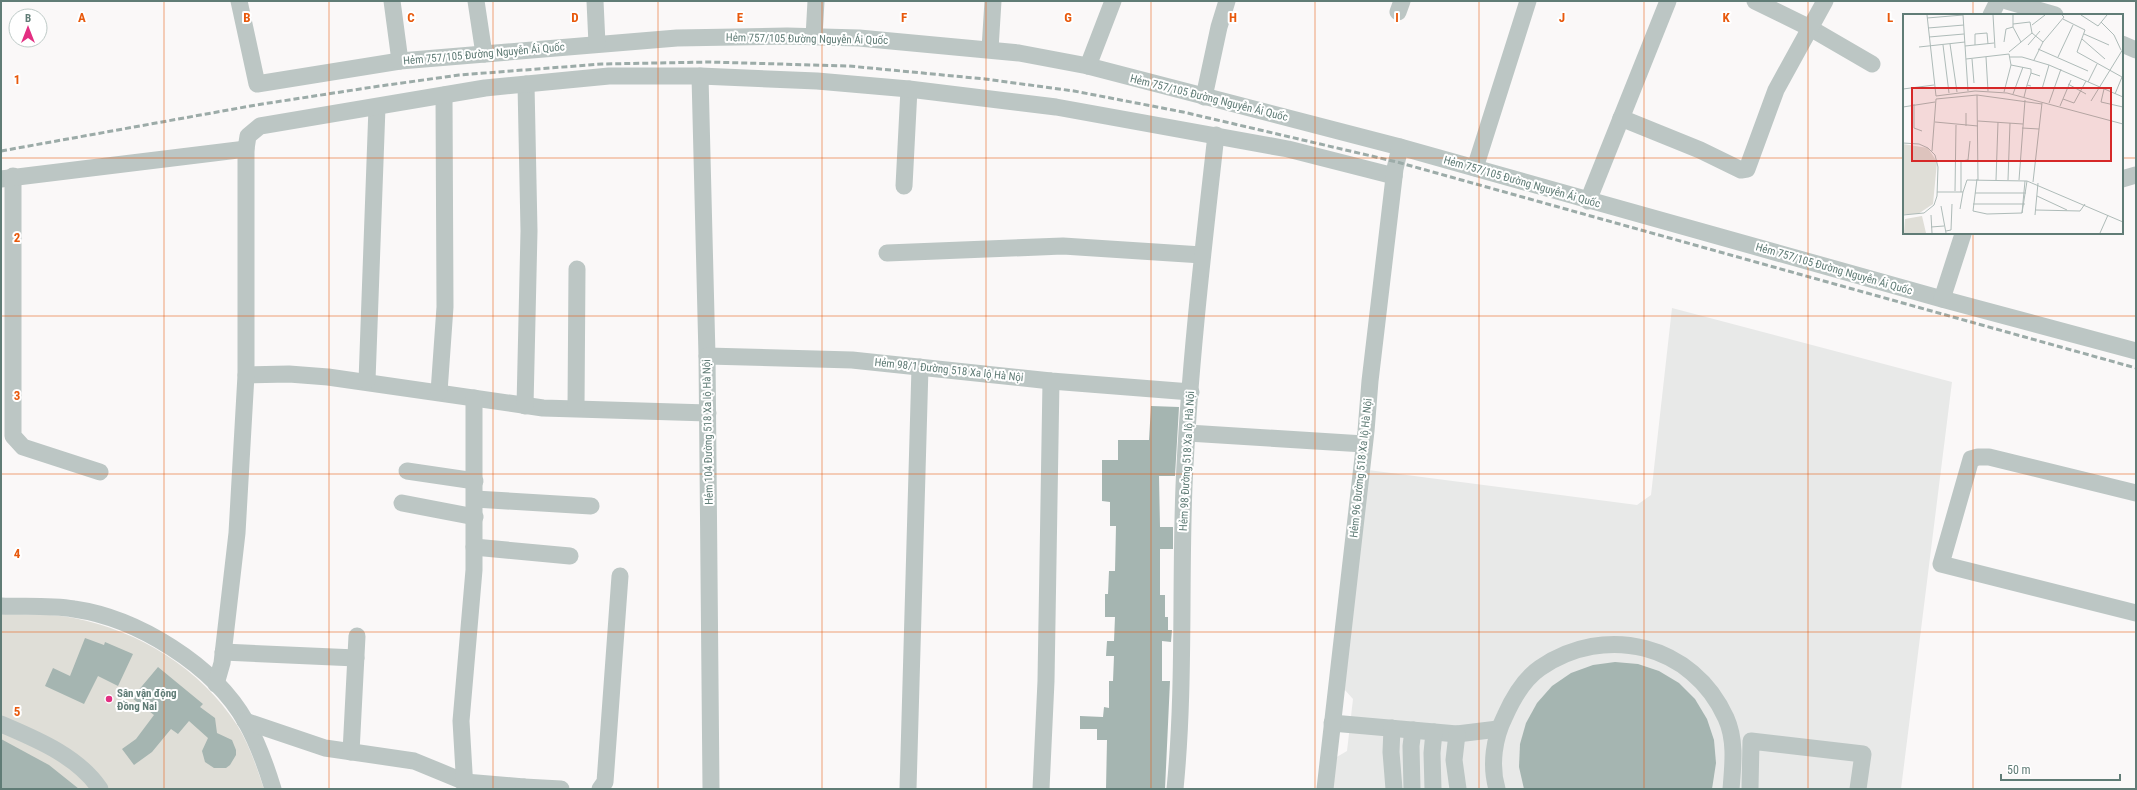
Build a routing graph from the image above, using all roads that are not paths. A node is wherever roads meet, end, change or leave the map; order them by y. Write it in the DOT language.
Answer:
graph roads {
  1 [pos="239,1"];
  2 [pos="392,1"];
  3 [pos="476,1"];
  4 [pos="595,1"];
  5 [pos="816,1"];
  6 [pos="993,1"];
  7 [pos="1113,1"];
  8 [pos="1227,1"];
  9 [pos="1528,1"];
  10 [pos="1668,1"];
  11 [pos="1755,1"];
  12 [pos="1825,1"];
  13 [pos="1998,1"];
  14 [pos="2007,1"];
  15 [pos="1991,14"];
  16 [pos="2052,14"];
  17 [pos="1810,28"];
  18 [pos="814,37"];
  19 [pos="597,44"];
  20 [pos="2123,44"];
  21 [pos="990,49"];
  22 [pos="2136,50"];
  23 [pos="484,54"];
  24 [pos="400,61"];
  25 [pos="1872,64"];
  26 [pos="1088,66"];
  27 [pos="700,76"];
  28 [pos="526,84"];
  29 [pos="908,89"];
  30 [pos="444,95"];
  31 [pos="1204,97"];
  32 [pos="377,107"];
  33 [pos="1621,118"];
  34 [pos="1216,135"];
  35 [pos="1400,147"];
  36 [pos="246,149"];
  37 [pos="1475,168"];
  38 [pos="2136,175"];
  39 [pos="1394,176"];
  40 [pos="7,178"];
  41 [pos="2123,179"];
  42 [pos="904,186"];
  43 [pos="1588,201"];
  44 [pos="1963,234"];
  45 [pos="887,253"];
  46 [pos="1202,255"];
  47 [pos="577,269"];
  48 [pos="1942,299"];
  49 [pos="2136,351"];
  50 [pos="707,356"];
  51 [pos="920,367"];
  52 [pos="246,375"];
  53 [pos="367,381"];
  54 [pos="1051,381"];
  55 [pos="439,392"];
  56 [pos="1191,392"];
  57 [pos="474,398"];
  58 [pos="525,406"];
  59 [pos="576,408"];
  60 [pos="708,413"];
  61 [pos="1188,433"];
  62 [pos="1364,444"];
  63 [pos="407,471"];
  64 [pos="100,472"];
  65 [pos="475,481"];
  66 [pos="2136,493"];
  67 [pos="475,500"];
  68 [pos="402,503"];
  69 [pos="591,506"];
  70 [pos="475,517"];
  71 [pos="474,547"];
  72 [pos="570,556"];
  73 [pos="620,576"];
  74 [pos="1,606"];
  75 [pos="2136,613"];
  76 [pos="357,636"];
  77 [pos="223,652"];
  78 [pos="356,658"];
  79 [pos="216,684"];
  80 [pos="246,721"];
  81 [pos="1332,722"];
  82 [pos="1,724"];
  83 [pos="1392,728"];
  84 [pos="1498,729"];
  85 [pos="1413,730"];
  86 [pos="1434,732"];
  87 [pos="1457,734"];
  88 [pos="351,752"];
  89 [pos="465,785"];
  90 [pos="524,788"];
  91 [pos="100,789"];
  92 [pos="273,789"];
  93 [pos="561,789"];
  94 [pos="600,789"];
  95 [pos="710,789"];
  96 [pos="908,789"];
  97 [pos="1041,789"];
  98 [pos="1175,789"];
  99 [pos="1325,789"];
  100 [pos="1394,789"];
  101 [pos="1412,789"];
  102 [pos="1433,789"];
  103 [pos="1458,789"];
  104 [pos="1497,789"];
  105 [pos="1731,789"];
  106 [pos="1750,789"];
  107 [pos="1858,789"];
  1 -- 24 [label="street, Hẻm 757/105 Đường Nguyễn Ái Quốc"];
  2 -- 24 [label="street"];
  3 -- 23 [label="street"];
  4 -- 19 [label="street"];
  5 -- 18 [label="street"];
  6 -- 21 [label="street"];
  7 -- 26 [label="street"];
  8 -- 31 [label="street"];
  9 -- 37 [label="street"];
  10 -- 33 [label="street"];
  11 -- 17 [label="street"];
  12 -- 17 [label="street"];
  13 -- 15 [label="street"];
  14 -- 16 [label="street"];
  17 -- 25 [label="street"];
  17 -- 33 [label="street"];
  18 -- 19 [label="street, Hẻm 757/105 Đường Nguyễn Ái Quốc"];
  18 -- 21 [label="street, Hẻm 757/105 Đường Nguyễn Ái Quốc"];
  19 -- 23 [label="street, Hẻm 757/105 Đường Nguyễn Ái Quốc"];
  20 -- 22 [label="street"];
  21 -- 26 [label="street, Hẻm 757/105 Đường Nguyễn Ái Quốc"];
  23 -- 24 [label="street, Hẻm 757/105 Đường Nguyễn Ái Quốc"];
  26 -- 31 [label="street, Hẻm 757/105 Đường Nguyễn Ái Quốc"];
  27 -- 28 [label="street"];
  27 -- 29 [label="street"];
  27 -- 50 [label="street, Hẻm 104 Đường 518 Xa lộ Hà Nội"];
  28 -- 30 [label="street"];
  28 -- 58 [label="street"];
  29 -- 34 [label="street"];
  29 -- 42 [label="street"];
  30 -- 32 [label="street"];
  30 -- 55 [label="street"];
  31 -- 35 [label="street, Hẻm 757/105 Đường Nguyễn Ái Quốc"];
  32 -- 36 [label="street"];
  32 -- 53 [label="street"];
  33 -- 43 [label="street"];
  34 -- 39 [label="street"];
  34 -- 46 [label="street, Hẻm 98 Đường 518 Xa lộ Hà Nội"];
  35 -- 37 [label="street, Hẻm 757/105 Đường Nguyễn Ái Quốc"];
  35 -- 39 [label="street, Hẻm 96 Đường 518 Xa lộ Hà Nội"];
  36 -- 40 [label="street"];
  36 -- 52 [label="street"];
  37 -- 43 [label="street, Hẻm 757/105 Đường Nguyễn Ái Quốc"];
  38 -- 41 [label="street"];
  39 -- 62 [label="street, Hẻm 96 Đường 518 Xa lộ Hà Nội"];
  40 -- 64 [label="street"];
  43 -- 48 [label="street, Hẻm 757/105 Đường Nguyễn Ái Quốc"];
  44 -- 48 [label="street"];
  45 -- 46 [label="street"];
  46 -- 56 [label="street, Hẻm 98 Đường 518 Xa lộ Hà Nội"];
  47 -- 59 [label="street"];
  48 -- 49 [label="street, Hẻm 757/105 Đường Nguyễn Ái Quốc"];
  50 -- 51 [label="street, Hẻm 98/1 Đường 518 Xa lộ Hà Nội"];
  50 -- 60 [label="street, Hẻm 104 Đường 518 Xa lộ Hà Nội"];
  51 -- 54 [label="street, Hẻm 98/1 Đường 518 Xa lộ Hà Nội"];
  51 -- 96 [label="street"];
  52 -- 53 [label="street"];
  52 -- 77 [label="street"];
  53 -- 55 [label="street"];
  54 -- 56 [label="street, Hẻm 98/1 Đường 518 Xa lộ Hà Nội"];
  54 -- 97 [label="street"];
  55 -- 57 [label="street"];
  56 -- 61 [label="street, Hẻm 98 Đường 518 Xa lộ Hà Nội"];
  57 -- 58 [label="street"];
  57 -- 65 [label="street"];
  58 -- 59 [label="street"];
  59 -- 60 [label="street"];
  60 -- 95 [label="street, Hẻm 104 Đường 518 Xa lộ Hà Nội"];
  61 -- 62 [label="street"];
  61 -- 98 [label="street, Hẻm 98 Đường 518 Xa lộ Hà Nội"];
  62 -- 81 [label="street, Hẻm 96 Đường 518 Xa lộ Hà Nội"];
  63 -- 65 [label="street"];
  65 -- 67 [label="street"];
  66 -- 75 [label="street"];
  67 -- 69 [label="street"];
  67 -- 70 [label="street"];
  68 -- 70 [label="street"];
  70 -- 71 [label="street"];
  71 -- 72 [label="street"];
  71 -- 89 [label="street"];
  73 -- 94 [label="street"];
  74 -- 79 [label="street"];
  76 -- 78 [label="street"];
  77 -- 78 [label="street"];
  77 -- 79 [label="street"];
  78 -- 88 [label="street"];
  79 -- 80 [label="street"];
  80 -- 88 [label="street"];
  80 -- 92 [label="street"];
  81 -- 83 [label="street"];
  81 -- 99 [label="street, Hẻm 96 Đường 518 Xa lộ Hà Nội"];
  82 -- 91 [label="street"];
  83 -- 85 [label="street"];
  83 -- 100 [label="street"];
  84 -- 87 [label="street"];
  84 -- 104 [label="street"];
  84 -- 105 [label="street"];
  85 -- 86 [label="street"];
  85 -- 101 [label="street"];
  86 -- 87 [label="street"];
  86 -- 102 [label="street"];
  87 -- 103 [label="street"];
  88 -- 89 [label="street"];
  89 -- 90 [label="street"];
  90 -- 93 [label="street"];
  106 -- 107 [label="street"];
}
